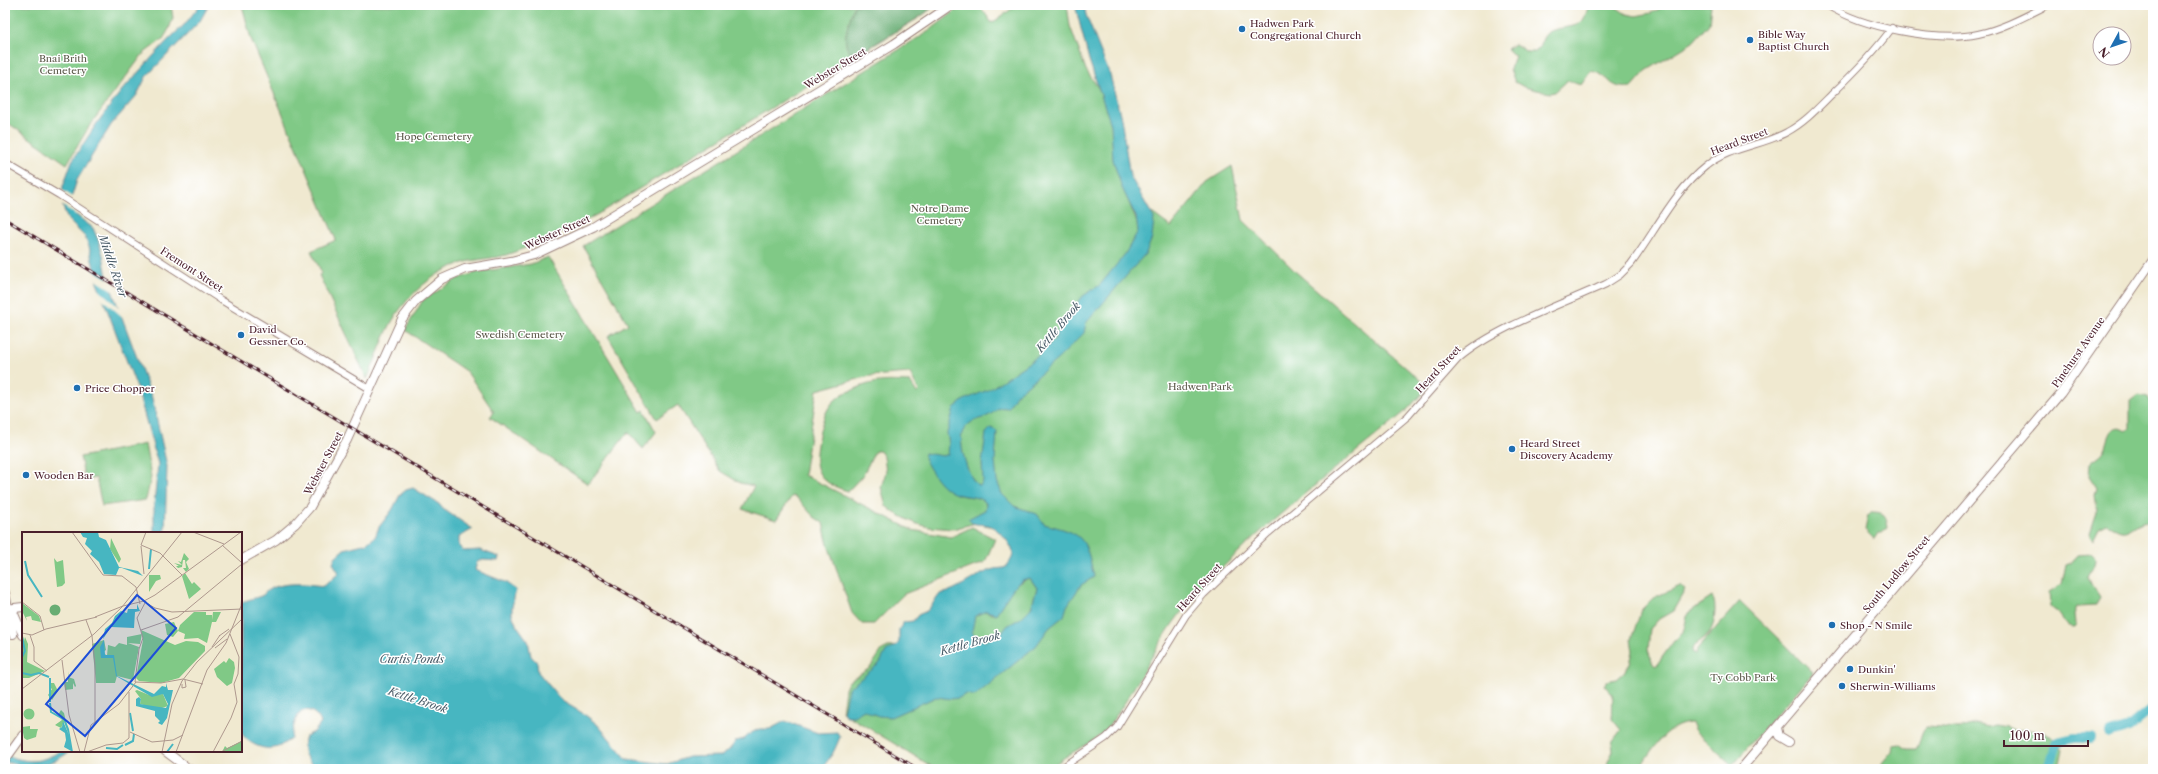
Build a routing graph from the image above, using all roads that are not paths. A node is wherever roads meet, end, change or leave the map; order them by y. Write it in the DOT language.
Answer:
graph roads {
  1 [pos="951,5"];
  2 [pos="1827,5"];
  3 [pos="2048,5"];
  4 [pos="1892,28"];
  5 [pos="5,163"];
  6 [pos="2153,260"];
  7 [pos="370,389"];
  8 [pos="2013,449"];
  9 [pos="242,559"];
  10 [pos="5,593"];
  11 [pos="22,607"];
  12 [pos="6,610"];
  13 [pos="5,629"];
  14 [pos="22,633"];
  15 [pos="13,634"];
  16 [pos="22,640"];
  17 [pos="1777,728"];
  18 [pos="22,736"];
  19 [pos="1790,742"];
  20 [pos="166,752"];
  21 [pos="5,760"];
  22 [pos="189,769"];
  23 [pos="1060,769"];
  24 [pos="1741,769"];
  1 -- 7 [label="main road, Webster Street"];
  2 -- 4 [label="street"];
  3 -- 4 [label="street"];
  4 -- 23 [label="street, Heard Street"];
  5 -- 7 [label="street, Fremont Street"];
  6 -- 8 [label="main road, Pinehurst Avenue"];
  7 -- 9 [label="main road, Webster Street"];
  8 -- 17 [label="main road, South Ludlow Street"];
  10 -- 12 [label="main road"];
  11 -- 12 [label="main road"];
  12 -- 14 [label="main road"];
  12 -- 15 [label="main road"];
  13 -- 15 [label="main road"];
  15 -- 16 [label="main road"];
  17 -- 19 [label="main road"];
  17 -- 24 [label="main road, South Ludlow Street"];
  18 -- 21 [label="main road"];
  20 -- 22 [label="main road"];
}
